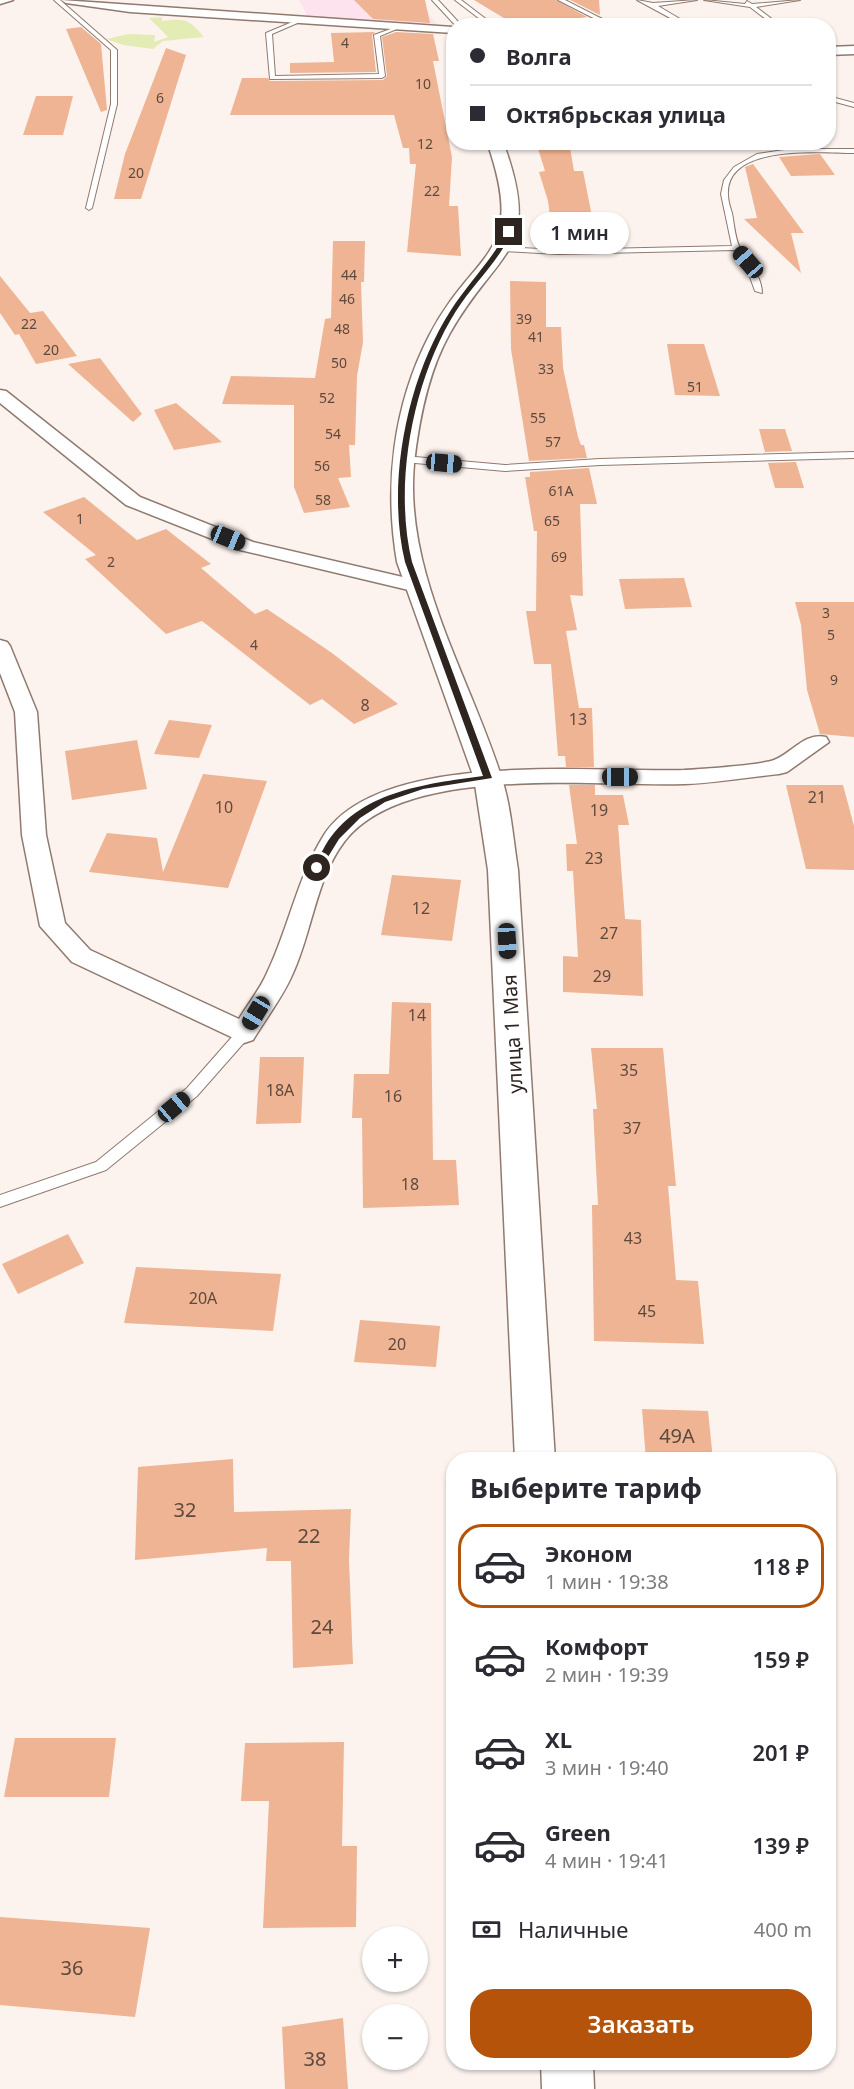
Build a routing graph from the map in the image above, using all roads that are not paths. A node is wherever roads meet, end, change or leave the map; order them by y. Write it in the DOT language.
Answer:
graph roads {
  1 [pos="8,0"];
  2 [pos="57,0"];
  3 [pos="66,0"];
  4 [pos="109,0"];
  5 [pos="435,0"];
  6 [pos="458,0"];
  7 [pos="561,0"];
  8 [pos="640,0"];
  9 [pos="694,0"];
  10 [pos="707,0"];
  11 [pos="743,0"];
  12 [pos="797,0"];
  13 [pos="0,1"];
  14 [pos="81,4"];
  15 [pos="652,5"];
  16 [pos="751,6"];
  17 [pos="452,18"];
  18 [pos="482,18"];
  19 [pos="598,18"];
  20 [pos="676,18"];
  21 [pos="768,18"];
  22 [pos="299,21"];
  23 [pos="397,27"];
  24 [pos="446,30"];
  25 [pos="836,100"];
  26 [pos="854,105"];
  27 [pos="498,150"];
  28 [pos="854,151"];
  29 [pos="89,208"];
  30 [pos="736,248"];
  31 [pos="502,249"];
  32 [pos="759,291"];
  33 [pos="0,395"];
  34 [pos="854,455"];
  35 [pos="404,459"];
  36 [pos="417,586"];
  37 [pos="0,646"];
  38 [pos="818,742"];
  39 [pos="488,778"];
  40 [pos="244,1033"];
  41 [pos="0,1201"];
  42 [pos="535,1452"];
  43 [pos="567,2070"];
  44 [pos="568,2089"];
  1 -- 13 [label="street"];
  2 -- 29 [label="lane"];
  3 -- 14 [label="street"];
  4 -- 14 [label="street"];
  5 -- 17 [label="lane"];
  6 -- 18 [label="lane"];
  7 -- 19 [label="lane"];
  8 -- 15 [label="lane"];
  9 -- 15 [label="lane"];
  10 -- 16 [label="lane"];
  11 -- 16 [label="lane"];
  12 -- 16 [label="lane"];
  14 -- 22 [label="street"];
  15 -- 20 [label="lane"];
  16 -- 21 [label="lane"];
  22 -- 23 [label="street"];
  22 -- 23 [label="lane"];
  23 -- 24 [label="street"];
  25 -- 26 [label="lane"];
  27 -- 31 [label="street"];
  28 -- 30 [label="lane"];
  30 -- 31 [label="lane"];
  30 -- 32 [label="lane"];
  31 -- 35 [label="street, улица 1 Мая"];
  33 -- 36 [label="street"];
  34 -- 35 [label="lane"];
  35 -- 36 [label="street, улица 1 Мая"];
  36 -- 39 [label="street, улица 1 Мая"];
  37 -- 40 [label="street"];
  38 -- 39 [label="street"];
  39 -- 40 [label="street"];
  39 -- 42 [label="street, улица 1 Мая"];
  40 -- 41 [label="lane"];
  43 -- 44 [label="street"];
}
